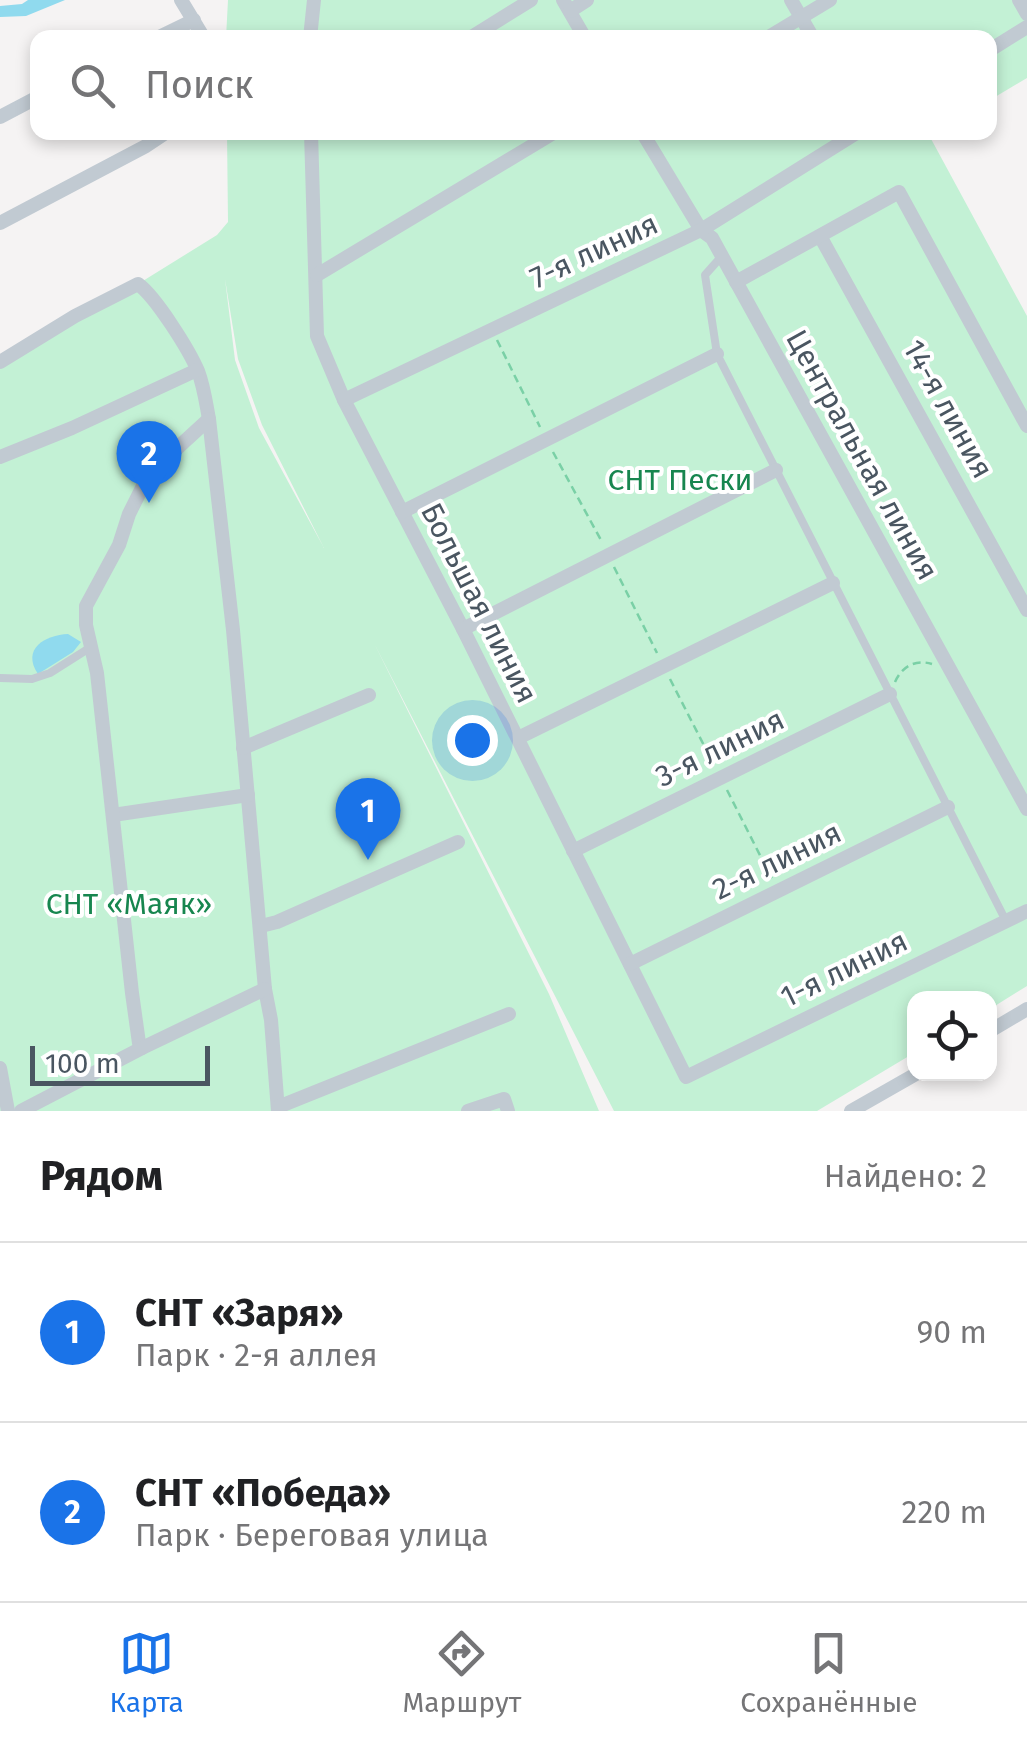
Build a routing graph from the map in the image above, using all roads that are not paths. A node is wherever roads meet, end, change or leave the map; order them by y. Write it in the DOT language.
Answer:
graph roads {
  1 [pos="181,0"];
  2 [pos="314,0"];
  3 [pos="531,0"];
  4 [pos="588,0"];
  5 [pos="790,0"];
  6 [pos="830,0"];
  7 [pos="1019,0"];
  8 [pos="566,6"];
  9 [pos="1027,14"];
  10 [pos="801,18"];
  11 [pos="194,20"];
  12 [pos="1027,27"];
  13 [pos="174,30"];
  14 [pos="200,30"];
  15 [pos="311,30"];
  16 [pos="483,30"];
  17 [pos="580,30"];
  18 [pos="781,30"];
  19 [pos="808,30"];
  20 [pos="997,46"];
  21 [pos="30,101"];
  22 [pos="0,117"];
  23 [pos="155,140"];
  24 [pos="312,140"];
  25 [pos="542,140"];
  26 [pos="647,140"];
  27 [pos="845,140"];
  28 [pos="0,223"];
  29 [pos="701,230"];
  30 [pos="820,236"];
  31 [pos="722,256"];
  32 [pos="317,275"];
  33 [pos="736,282"];
  34 [pos="717,354"];
  35 [pos="0,362"];
  36 [pos="197,370"];
  37 [pos="344,400"];
  38 [pos="209,419"];
  39 [pos="1027,426"];
  40 [pos="0,457"];
  41 [pos="776,470"];
  42 [pos="402,512"];
  43 [pos="834,583"];
  44 [pos="1027,610"];
  45 [pos="463,629"];
  46 [pos="91,647"];
  47 [pos="0,678"];
  48 [pos="369,694"];
  49 [pos="890,694"];
  50 [pos="518,738"];
  51 [pos="243,748"];
  52 [pos="248,795"];
  53 [pos="948,808"];
  54 [pos="1027,809"];
  55 [pos="112,815"];
  56 [pos="458,842"];
  57 [pos="573,850"];
  58 [pos="1027,911"];
  59 [pos="1006,921"];
  60 [pos="261,926"];
  61 [pos="630,964"];
  62 [pos="265,988"];
  63 [pos="1027,1009"];
  64 [pos="509,1014"];
  65 [pos="997,1027"];
  66 [pos="141,1046"];
  67 [pos="0,1068"];
  68 [pos="686,1078"];
  69 [pos="907,1079"];
  70 [pos="278,1109"];
  71 [pos="8,1111"];
  72 [pos="21,1111"];
  73 [pos="468,1111"];
  74 [pos="508,1111"];
  75 [pos="851,1111"];
  1 -- 11 [label="street"];
  2 -- 15 [label="street"];
  3 -- 16 [label="street"];
  4 -- 8 [label="street"];
  5 -- 10 [label="street"];
  6 -- 10 [label="street"];
  7 -- 9 [label="street"];
  8 -- 17 [label="street"];
  10 -- 18 [label="street"];
  10 -- 19 [label="street"];
  11 -- 13 [label="street"];
  11 -- 14 [label="street"];
  12 -- 20 [label="street"];
  21 -- 22 [label="street"];
  23 -- 28 [label="street"];
  24 -- 32 [label="street, Большая линия"];
  25 -- 32 [label="street"];
  26 -- 29 [label="street, Центральная линия"];
  27 -- 29 [label="street, 7-я линия"];
  29 -- 31 [label="street, Центральная линия"];
  29 -- 37 [label="street, 7-я линия"];
  30 -- 33 [label="street"];
  30 -- 39 [label="street"];
  30 -- 44 [label="street, 14-я линия"];
  31 -- 33 [label="street, Центральная линия"];
  31 -- 34 [label="lane"];
  32 -- 37 [label="street, Большая линия"];
  33 -- 54 [label="street, Центральная линия"];
  34 -- 41 [label="lane"];
  34 -- 42 [label="street"];
  35 -- 36 [label="street"];
  36 -- 38 [label="street"];
  36 -- 40 [label="street"];
  37 -- 42 [label="street, Большая линия"];
  38 -- 46 [label="street"];
  38 -- 51 [label="street"];
  41 -- 43 [label="lane"];
  41 -- 45 [label="street"];
  42 -- 45 [label="street, Большая линия"];
  43 -- 49 [label="lane"];
  43 -- 50 [label="street"];
  45 -- 50 [label="street, Большая линия"];
  46 -- 47 [label="lane"];
  46 -- 55 [label="street"];
  48 -- 51 [label="street"];
  49 -- 53 [label="lane"];
  49 -- 57 [label="street, 3-я линия"];
  50 -- 57 [label="street, Большая линия"];
  51 -- 52 [label="street"];
  52 -- 55 [label="street"];
  52 -- 60 [label="street"];
  53 -- 59 [label="lane"];
  53 -- 61 [label="street, 2-я линия"];
  55 -- 66 [label="street"];
  56 -- 60 [label="street"];
  57 -- 61 [label="street, Большая линия"];
  58 -- 59 [label="street, 1-я линия"];
  59 -- 68 [label="street, 1-я линия"];
  60 -- 62 [label="street"];
  61 -- 68 [label="street, Большая линия"];
  62 -- 66 [label="street"];
  62 -- 70 [label="street"];
  63 -- 65 [label="street"];
  64 -- 70 [label="street"];
  66 -- 72 [label="street"];
  67 -- 71 [label="street"];
  69 -- 75 [label="street"];
  73 -- 74 [label="street"];
}
